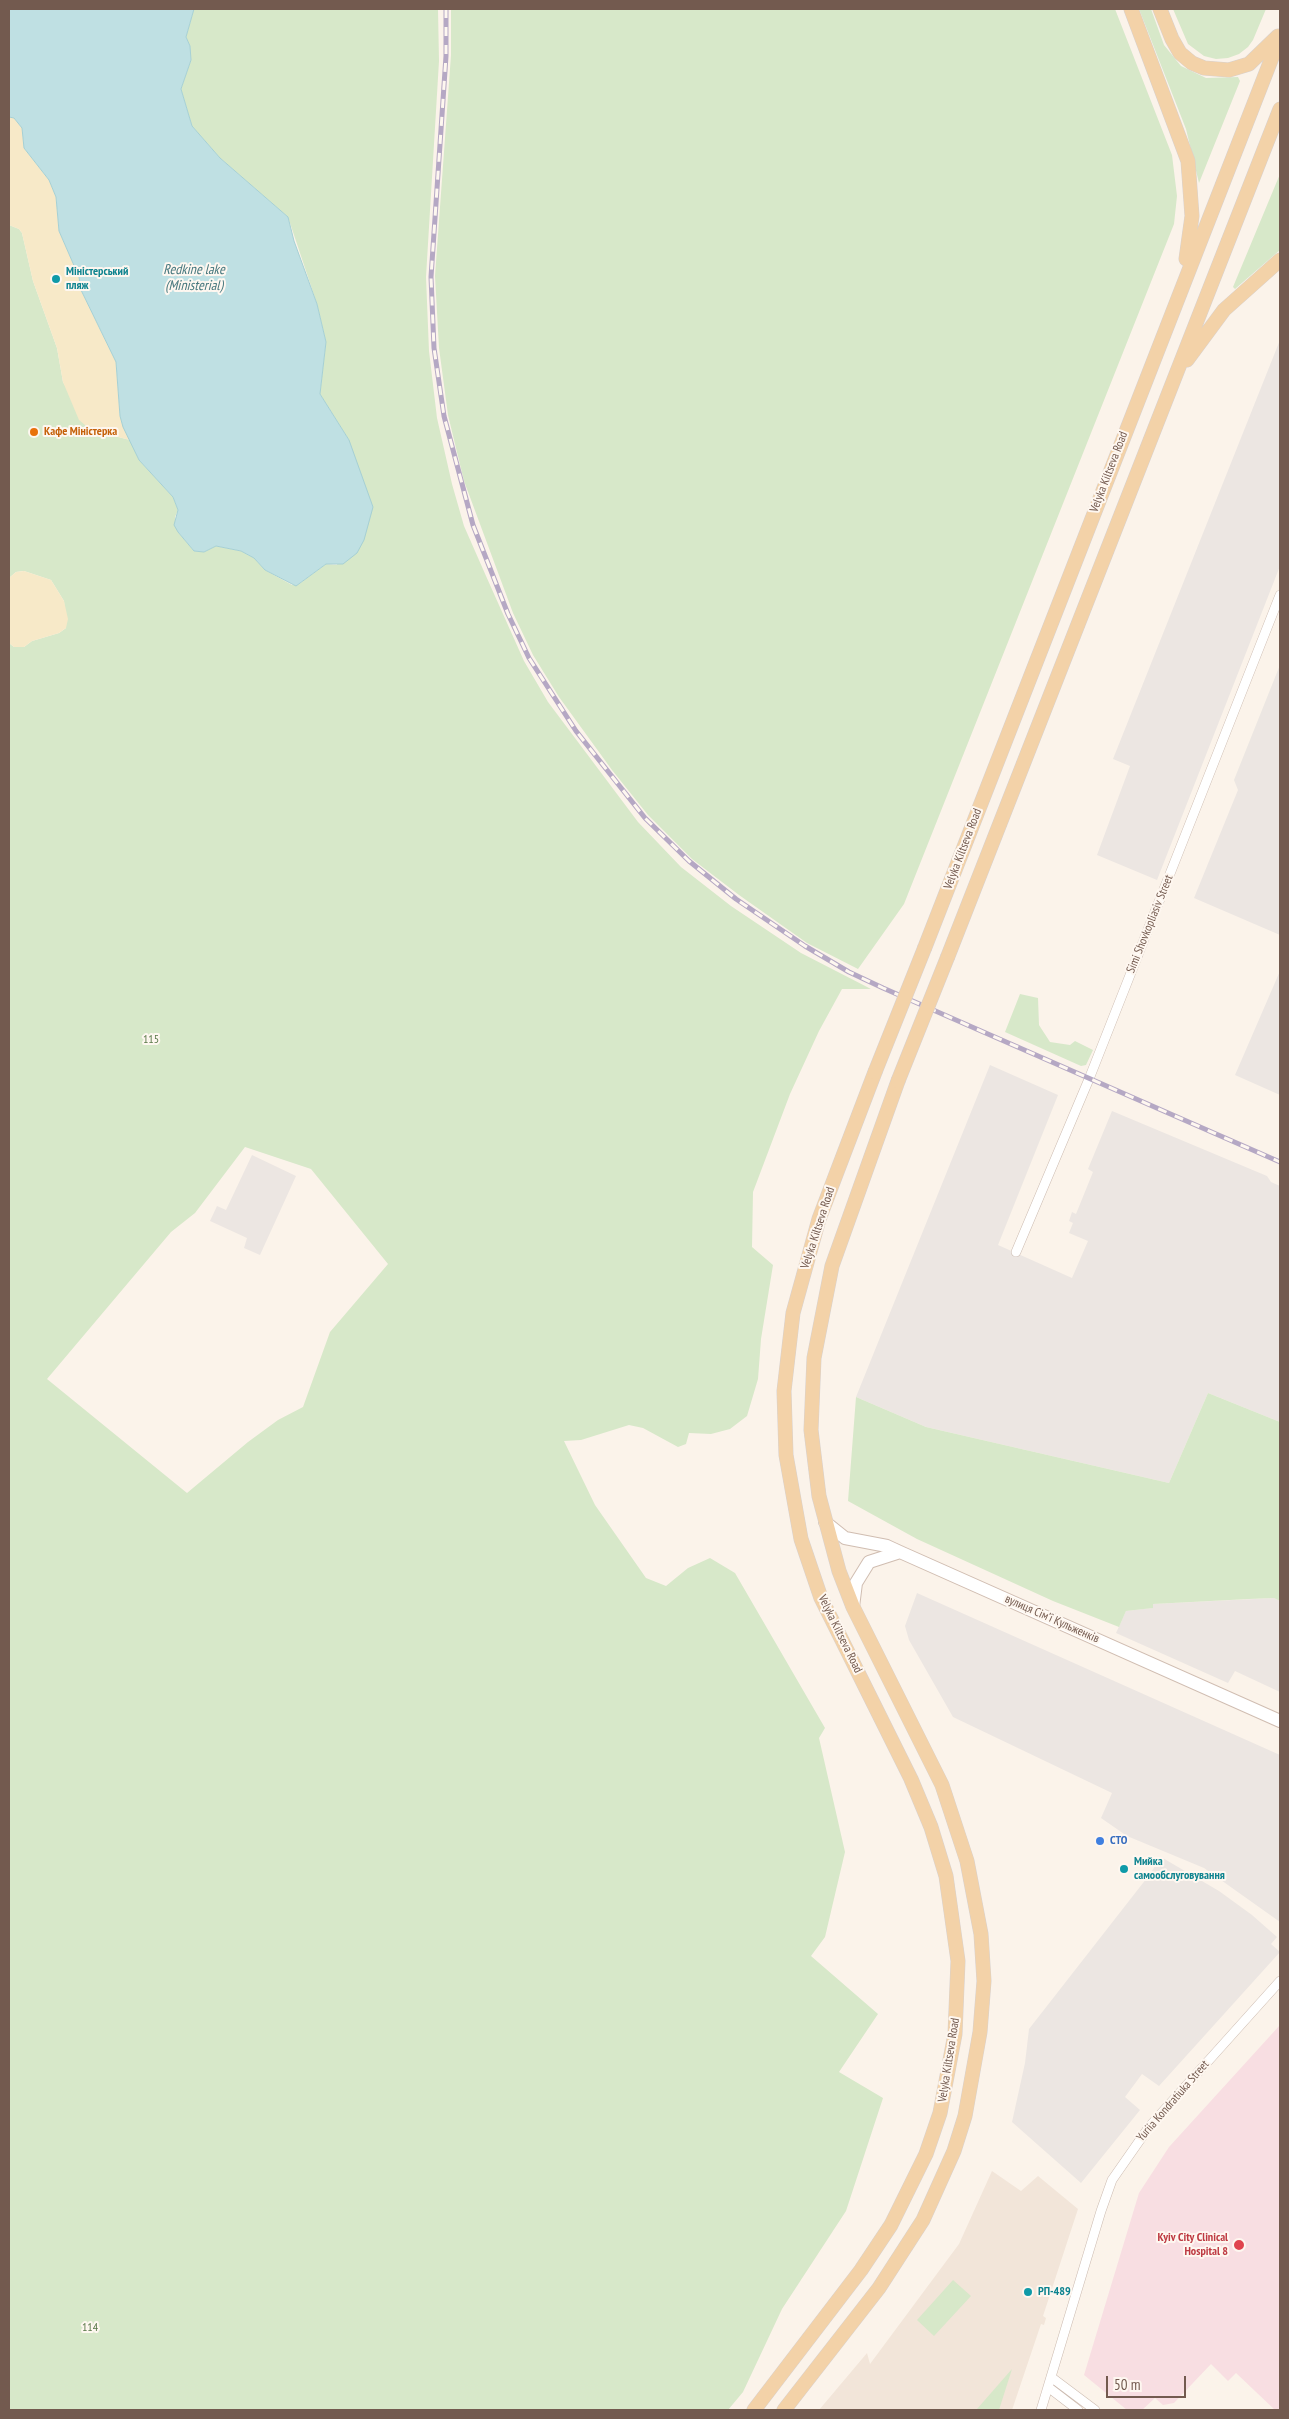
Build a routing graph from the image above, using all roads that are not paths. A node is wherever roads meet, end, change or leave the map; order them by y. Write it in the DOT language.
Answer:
graph roads {
  1 [pos="1131,9"];
  2 [pos="1160,9"];
  3 [pos="1280,33"];
  4 [pos="1280,37"];
  5 [pos="1280,109"];
  6 [pos="1280,260"];
  7 [pos="1183,283"];
  8 [pos="1173,381"];
  9 [pos="1280,595"];
  10 [pos="1016,1252"];
  11 [pos="824,1522"];
  12 [pos="900,1552"];
  13 [pos="853,1606"];
  14 [pos="1280,1721"];
  15 [pos="1280,1981"];
  16 [pos="1051,2377"];
  17 [pos="1048,2387"];
  18 [pos="754,2410"];
  19 [pos="784,2410"];
  20 [pos="1041,2410"];
  21 [pos="1078,2410"];
  22 [pos="1095,2410"];
  1 -- 7 [label="main road"];
  2 -- 3 [label="main road"];
  4 -- 7 [label="main road, Velyka Kiltseva Road"];
  5 -- 8 [label="main road, Velyka Kiltseva Road"];
  6 -- 8 [label="main road"];
  7 -- 18 [label="main road, Velyka Kiltseva Road, bridge"];
  8 -- 11 [label="main road, Velyka Kiltseva Road, bridge"];
  9 -- 10 [label="street, Simi Shovkopliasiv Street"];
  11 -- 12 [label="main road, вулиця Сімʼї Кульженків"];
  11 -- 13 [label="main road, Velyka Kiltseva Road"];
  12 -- 13 [label="main road"];
  12 -- 14 [label="main road, вулиця Сімʼї Кульженків"];
  13 -- 19 [label="main road, Velyka Kiltseva Road"];
  15 -- 16 [label="street, Yuriia Kondratiuka Street"];
  16 -- 17 [label="street, Yuriia Kondratiuka Street"];
  16 -- 22 [label="street"];
  17 -- 20 [label="street, Yuriia Kondratiuka Street"];
  17 -- 21 [label="street"];
}
